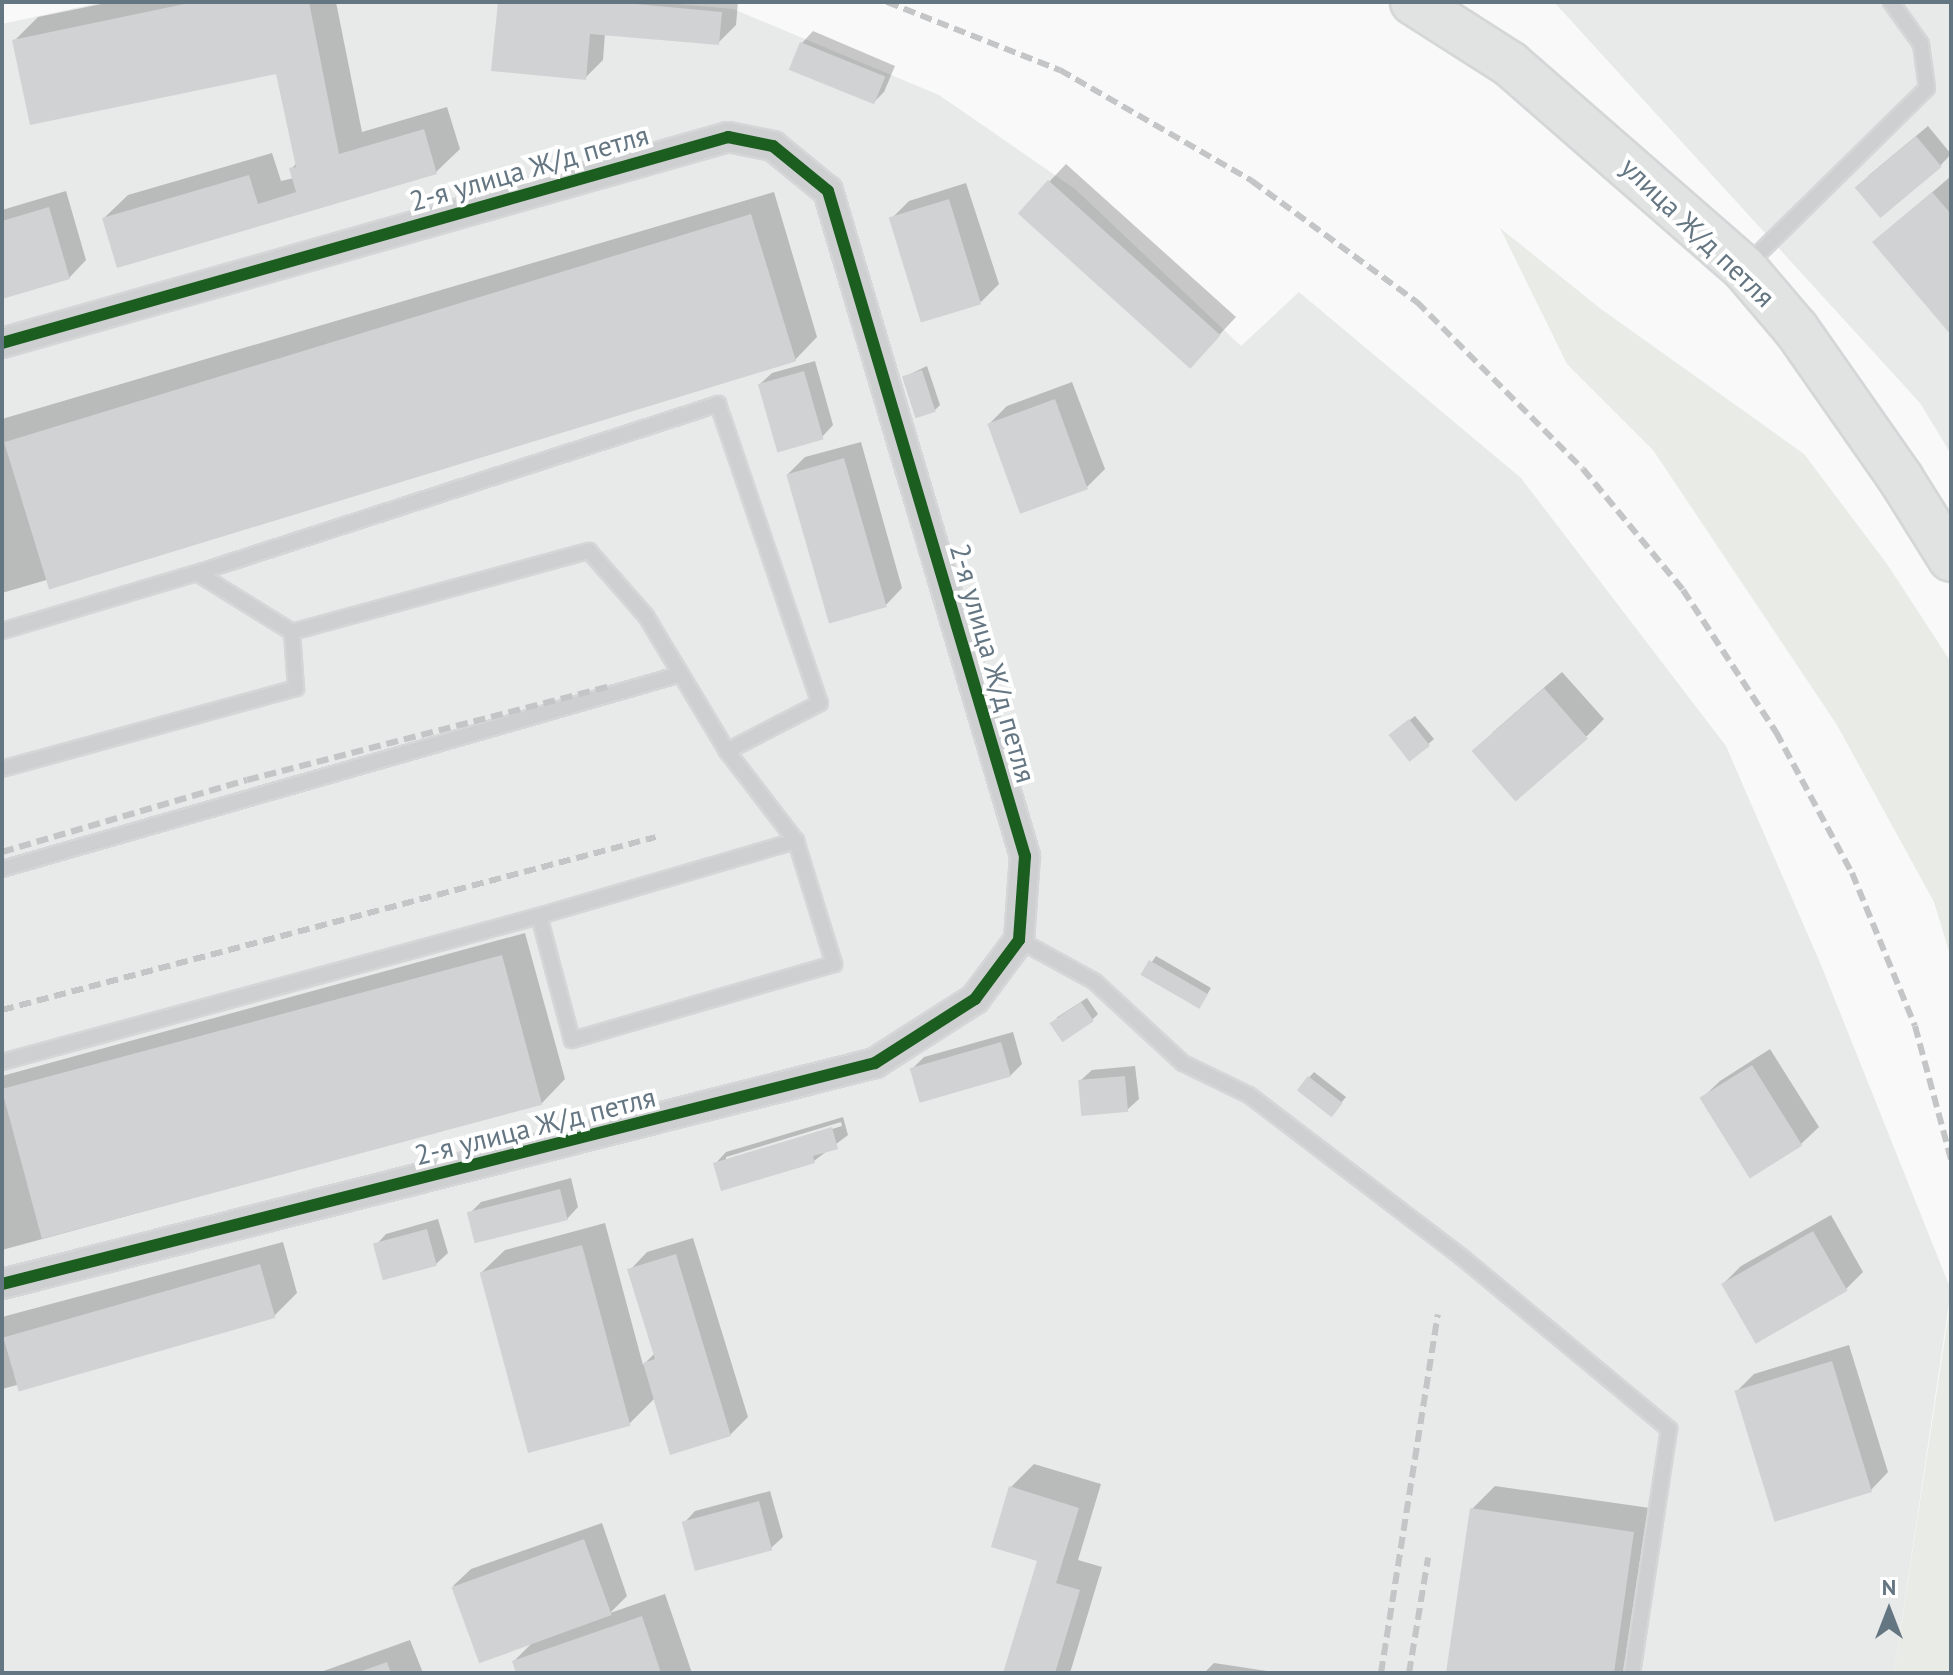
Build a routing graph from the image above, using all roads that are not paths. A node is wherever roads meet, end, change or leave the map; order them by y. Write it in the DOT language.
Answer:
graph roads {
  1 [pos="1413,2"];
  2 [pos="1891,2"];
  3 [pos="1744,268"];
  4 [pos="2,343"];
  5 [pos="1951,559"];
  6 [pos="197,573"];
  7 [pos="2,631"];
  8 [pos="292,632"];
  9 [pos="681,674"];
  10 [pos="727,751"];
  11 [pos="2,769"];
  12 [pos="796,841"];
  13 [pos="2,869"];
  14 [pos="539,916"];
  15 [pos="1019,940"];
  16 [pos="2,1062"];
  17 [pos="2,1284"];
  18 [pos="1632,1673"];
  1 -- 3 [label="main road, улица Ж/д петля"];
  2 -- 3 [label="lane"];
  3 -- 5 [label="main road, улица Ж/д петля"];
  4 -- 15 [label="street, 2-я улица Ж/д петля"];
  6 -- 7 [label="lane"];
  6 -- 8 [label="lane"];
  6 -- 10 [label="lane"];
  8 -- 9 [label="lane"];
  8 -- 11 [label="lane"];
  9 -- 10 [label="lane"];
  9 -- 13 [label="lane"];
  10 -- 12 [label="lane"];
  12 -- 14 [label="lane"];
  12 -- 14 [label="lane"];
  14 -- 16 [label="lane"];
  15 -- 17 [label="street, 2-я улица Ж/д петля"];
  15 -- 18 [label="lane"];
}
